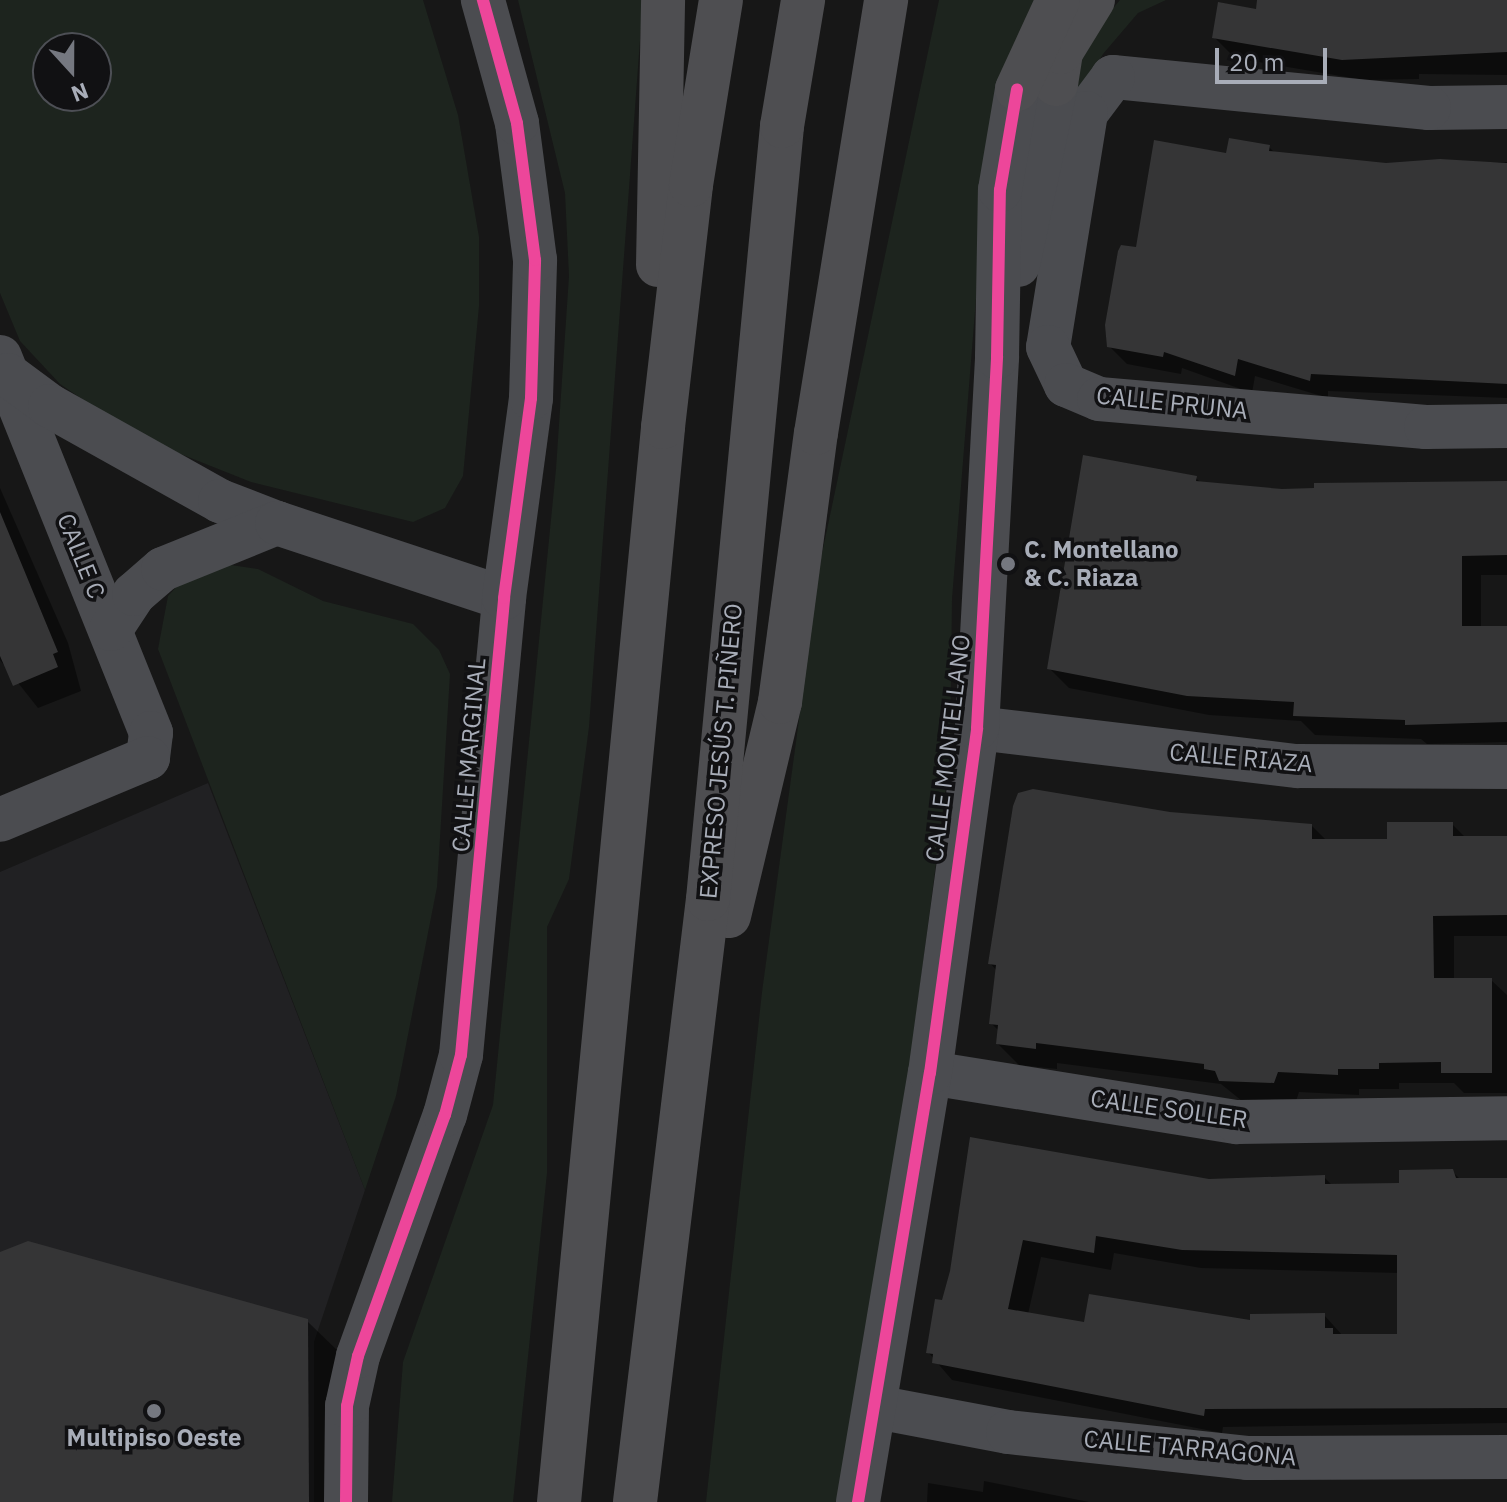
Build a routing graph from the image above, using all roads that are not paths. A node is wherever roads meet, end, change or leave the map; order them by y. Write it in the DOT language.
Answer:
graph roads {
  1 [pos="483,0"];
  2 [pos="663,0"];
  3 [pos="721,0"];
  4 [pos="803,0"];
  5 [pos="886,0"];
  6 [pos="900,0"];
  7 [pos="1058,0"];
  8 [pos="1093,0"];
  9 [pos="870,83"];
  10 [pos="1036,87"];
  11 [pos="1507,107"];
  12 [pos="4,366"];
  13 [pos="1507,426"];
  14 [pos="663,427"];
  15 [pos="277,523"];
  16 [pos="504,598"];
  17 [pos="111,629"];
  18 [pos="977,728"];
  19 [pos="1507,767"];
  20 [pos="0,820"];
  21 [pos="930,1073"];
  22 [pos="683,1113"];
  23 [pos="1507,1118"];
  24 [pos="876,1407"];
  25 [pos="1507,1457"];
  26 [pos="346,1502"];
  27 [pos="559,1502"];
  28 [pos="635,1502"];
  29 [pos="858,1502"];
  1 -- 16 [label="street, CALLE MARGINAL"];
  2 -- 14 [label="highway"];
  3 -- 14 [label="highway"];
  4 -- 22 [label="highway, EXPRESO JESÚS T. PIÑERO"];
  5 -- 9 [label="highway"];
  6 -- 9 [label="highway"];
  7 -- 10 [label="highway"];
  8 -- 10 [label="highway"];
  9 -- 22 [label="highway"];
  10 -- 18 [label="street, CALLE MONTELLANO"];
  11 -- 13 [label="street, CALLE PRUNA"];
  12 -- 15 [label="street"];
  12 -- 17 [label="street, CALLE C"];
  14 -- 27 [label="highway"];
  15 -- 16 [label="street"];
  15 -- 17 [label="street"];
  16 -- 26 [label="street, CALLE MARGINAL"];
  17 -- 20 [label="street, CALLE C"];
  18 -- 19 [label="street, CALLE RIAZA"];
  18 -- 21 [label="street, CALLE MONTELLANO"];
  21 -- 23 [label="street, CALLE SOLLER"];
  21 -- 24 [label="street, CALLE MONTELLANO"];
  22 -- 28 [label="highway, EXPRESO JESÚS T. PIÑERO"];
  24 -- 25 [label="street, CALLE TARRAGONA"];
  24 -- 29 [label="street, CALLE MONTELLANO"];
}
